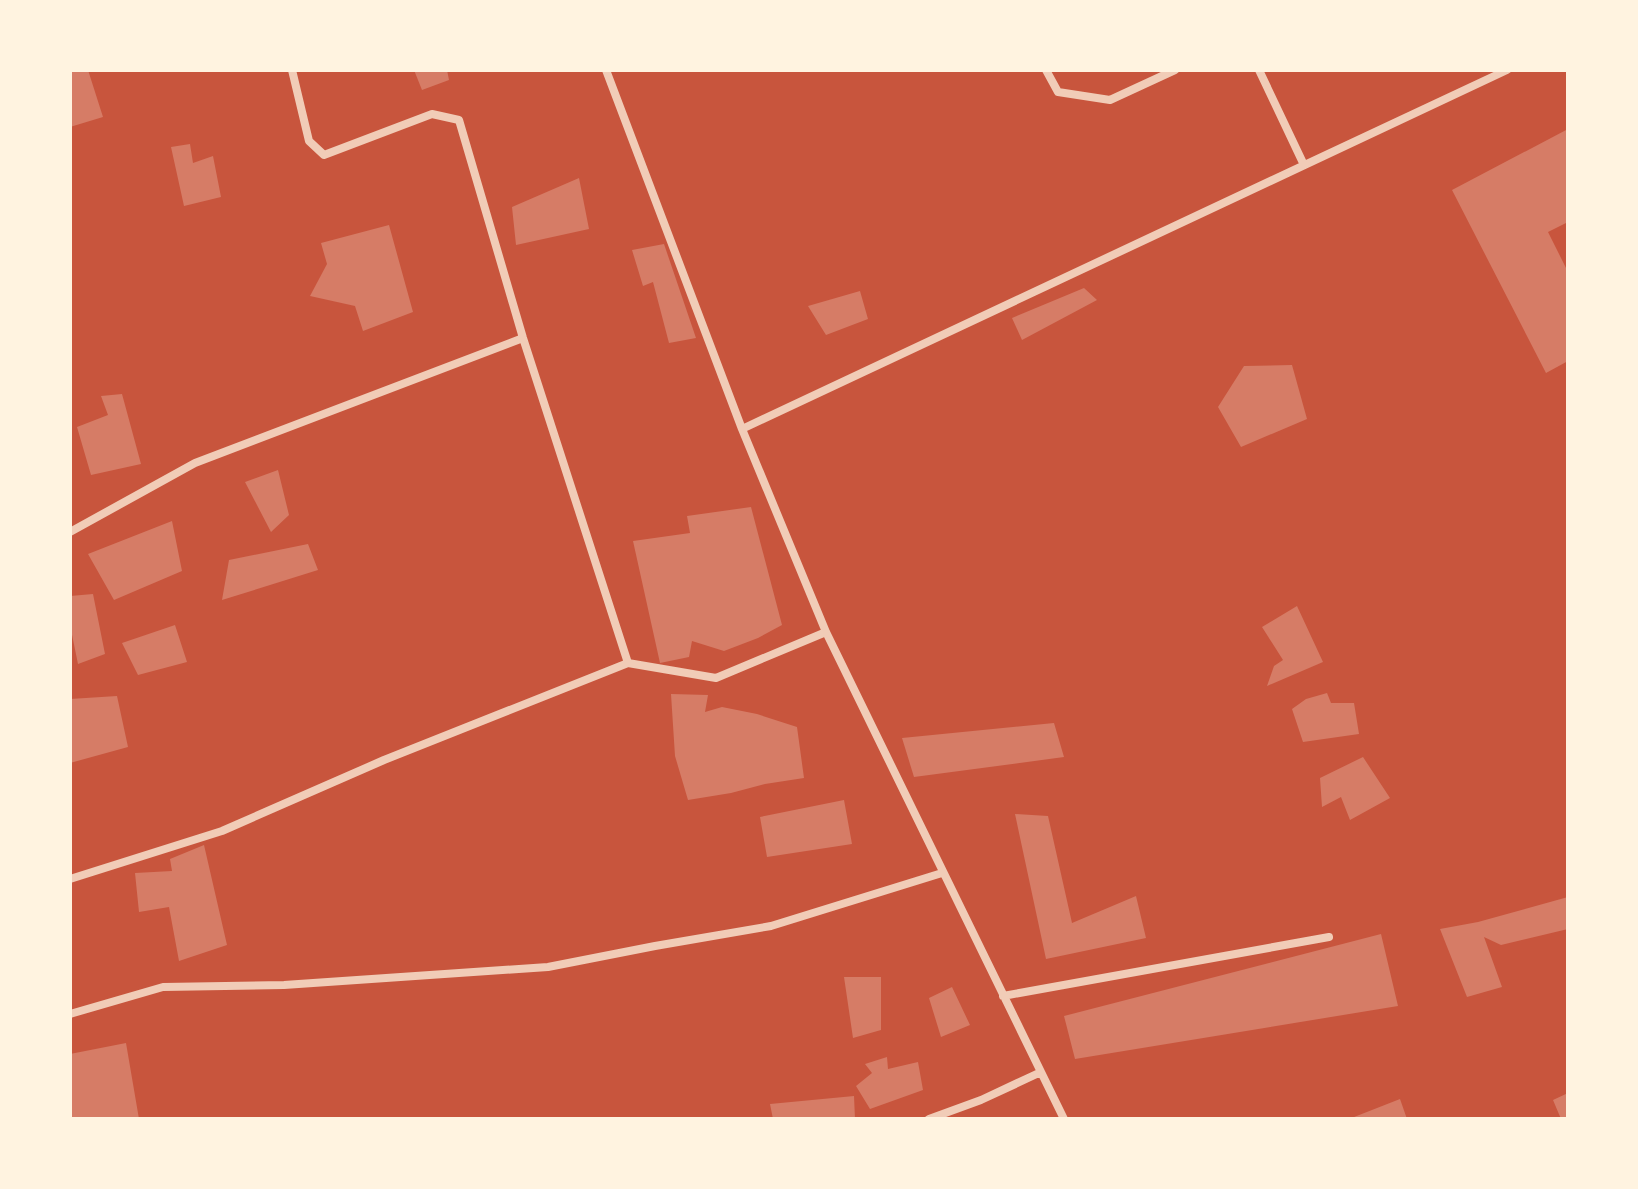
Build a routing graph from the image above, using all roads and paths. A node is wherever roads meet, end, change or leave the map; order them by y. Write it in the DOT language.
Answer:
graph roads {
  1 [pos="292,70"];
  2 [pos="606,70"];
  3 [pos="1046,70"];
  4 [pos="1175,70"];
  5 [pos="1259,70"];
  6 [pos="1507,70"];
  7 [pos="1304,165"];
  8 [pos="523,338"];
  9 [pos="742,429"];
  10 [pos="70,532"];
  11 [pos="826,632"];
  12 [pos="628,663"];
  13 [pos="942,873"];
  14 [pos="70,879"];
  15 [pos="1329,937"];
  16 [pos="1003,996"];
  17 [pos="70,1014"];
  18 [pos="1041,1072"];
  19 [pos="929,1119"];
  20 [pos="1064,1119"];
  1 -- 8 [label="street"];
  2 -- 9 [label="street"];
  3 -- 4 [label="street"];
  5 -- 7 [label="street"];
  6 -- 7 [label="street"];
  7 -- 9 [label="street"];
  8 -- 10 [label="street"];
  8 -- 12 [label="street"];
  9 -- 11 [label="street"];
  11 -- 12 [label="street"];
  11 -- 13 [label="street"];
  12 -- 14 [label="street"];
  13 -- 16 [label="street"];
  13 -- 17 [label="street"];
  15 -- 16 [label="street"];
  16 -- 18 [label="street"];
  18 -- 19 [label="street"];
  18 -- 20 [label="street"];
}
